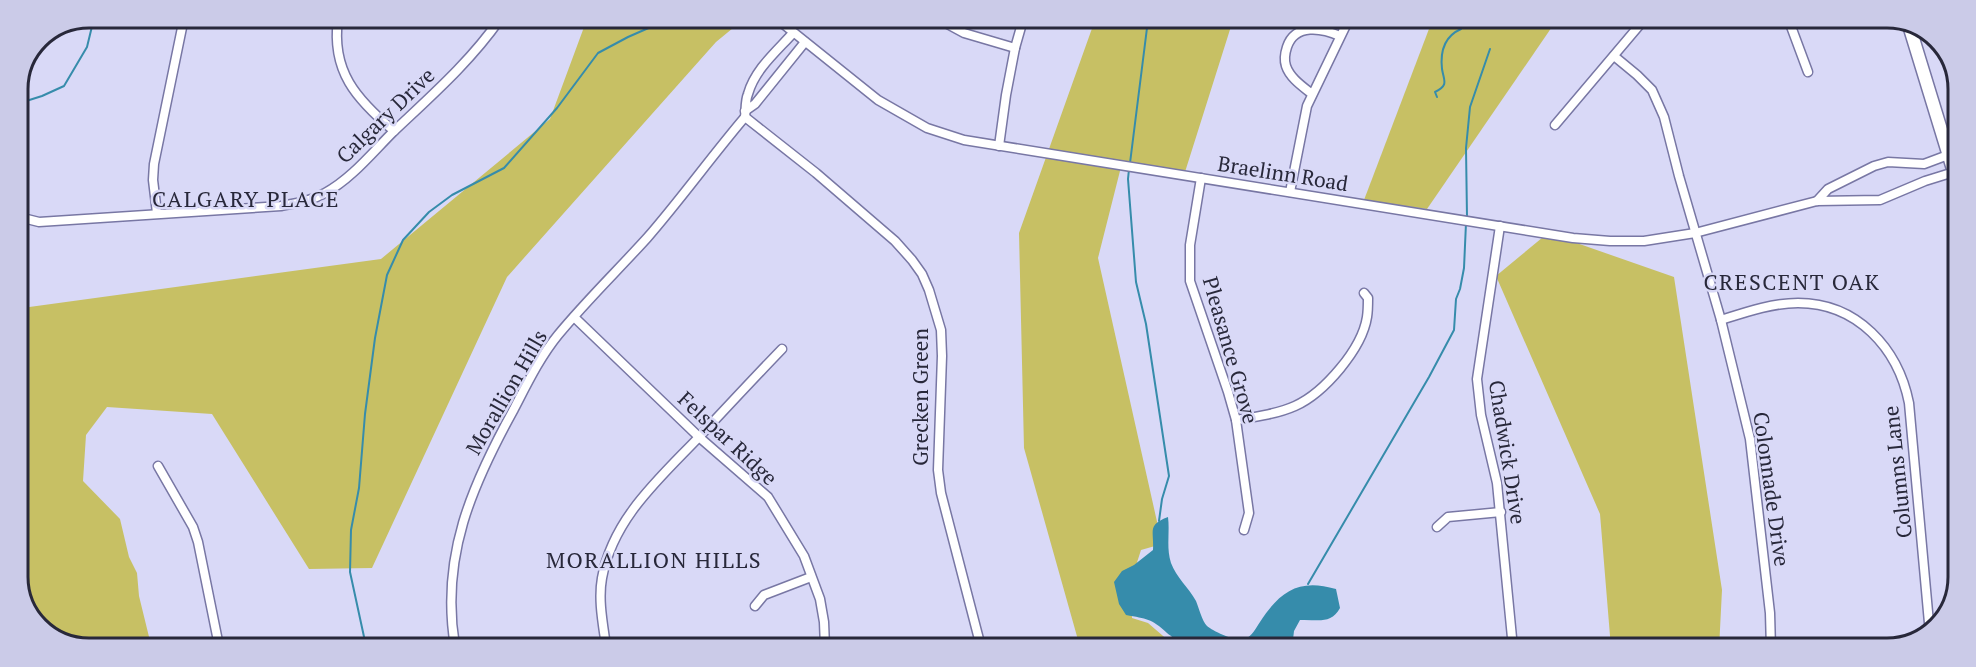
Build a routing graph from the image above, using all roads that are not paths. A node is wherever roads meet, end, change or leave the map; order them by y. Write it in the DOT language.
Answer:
graph roads {
  1 [pos="182,28"];
  2 [pos="336,28"];
  3 [pos="494,28"];
  4 [pos="787,28"];
  5 [pos="955,28"];
  6 [pos="1021,28"];
  7 [pos="1344,28"];
  8 [pos="1637,28"];
  9 [pos="1792,28"];
  10 [pos="793,33"];
  11 [pos="1912,34"];
  12 [pos="1340,36"];
  13 [pos="805,42"];
  14 [pos="1015,48"];
  15 [pos="1614,56"];
  16 [pos="1808,72"];
  17 [pos="757,76"];
  18 [pos="770,86"];
  19 [pos="1312,94"];
  20 [pos="745,114"];
  21 [pos="1555,125"];
  22 [pos="394,131"];
  23 [pos="999,146"];
  24 [pos="1947,152"];
  25 [pos="1948,155"];
  26 [pos="1201,178"];
  27 [pos="1947,178"];
  28 [pos="1290,192"];
  29 [pos="1817,201"];
  30 [pos="157,213"];
  31 [pos="28,219"];
  32 [pos="1500,226"];
  33 [pos="1695,233"];
  34 [pos="1364,293"];
  35 [pos="574,317"];
  36 [pos="1721,320"];
  37 [pos="782,348"];
  38 [pos="1236,420"];
  39 [pos="699,437"];
  40 [pos="158,466"];
  41 [pos="1501,512"];
  42 [pos="1437,527"];
  43 [pos="1244,530"];
  44 [pos="811,578"];
  45 [pos="755,606"];
  46 [pos="1929,622"];
  47 [pos="217,638"];
  48 [pos="454,638"];
  49 [pos="605,638"];
  50 [pos="825,638"];
  51 [pos="979,638"];
  52 [pos="1512,638"];
  53 [pos="1771,638"];
  1 -- 30 [label="street"];
  2 -- 22 [label="street"];
  3 -- 22 [label="street, Calgary Drive"];
  4 -- 10 [label="street, Braelinn Road"];
  5 -- 14 [label="street"];
  6 -- 14 [label="street"];
  7 -- 12 [label="street"];
  8 -- 15 [label="street"];
  9 -- 16 [label="street"];
  10 -- 13 [label="street, Braelinn Road"];
  10 -- 17 [label="street, Morallion Hills"];
  11 -- 24 [label="street"];
  12 -- 19 [label="street"];
  12 -- 19 [label="street"];
  13 -- 18 [label="street, Morallion Hills"];
  13 -- 23 [label="street, Braelinn Road"];
  14 -- 23 [label="street"];
  15 -- 21 [label="street"];
  15 -- 33 [label="street, Colonnade Drive"];
  17 -- 18 [label="street"];
  17 -- 20 [label="street, Morallion Hills"];
  18 -- 20 [label="street, Morallion Hills"];
  19 -- 28 [label="street"];
  20 -- 35 [label="street, Morallion Hills"];
  20 -- 51 [label="street, Grecken Green"];
  22 -- 30 [label="street, Calgary Drive"];
  23 -- 26 [label="street, Braelinn Road"];
  25 -- 29 [label="street, Braelinn Road"];
  26 -- 28 [label="street, Braelinn Road"];
  26 -- 38 [label="street, Pleasance Grove"];
  27 -- 29 [label="street, Braelinn Road"];
  28 -- 32 [label="street, Braelinn Road"];
  29 -- 33 [label="street, Braelinn Road"];
  30 -- 31 [label="street, Calgary Drive"];
  32 -- 33 [label="street, Braelinn Road"];
  32 -- 41 [label="street, Chadwick Drive"];
  33 -- 36 [label="street, Colonnade Drive"];
  34 -- 38 [label="street"];
  35 -- 39 [label="street, Felspar Ridge"];
  35 -- 48 [label="street, Morallion Hills"];
  36 -- 46 [label="street, Columns Lane"];
  36 -- 53 [label="street, Colonnade Drive"];
  37 -- 39 [label="street"];
  38 -- 43 [label="street, Pleasance Grove"];
  39 -- 44 [label="street, Felspar Ridge"];
  39 -- 49 [label="street"];
  40 -- 47 [label="street"];
  41 -- 42 [label="street"];
  41 -- 52 [label="street, Chadwick Drive"];
  44 -- 45 [label="street"];
  44 -- 50 [label="street, Felspar Ridge"];
}
